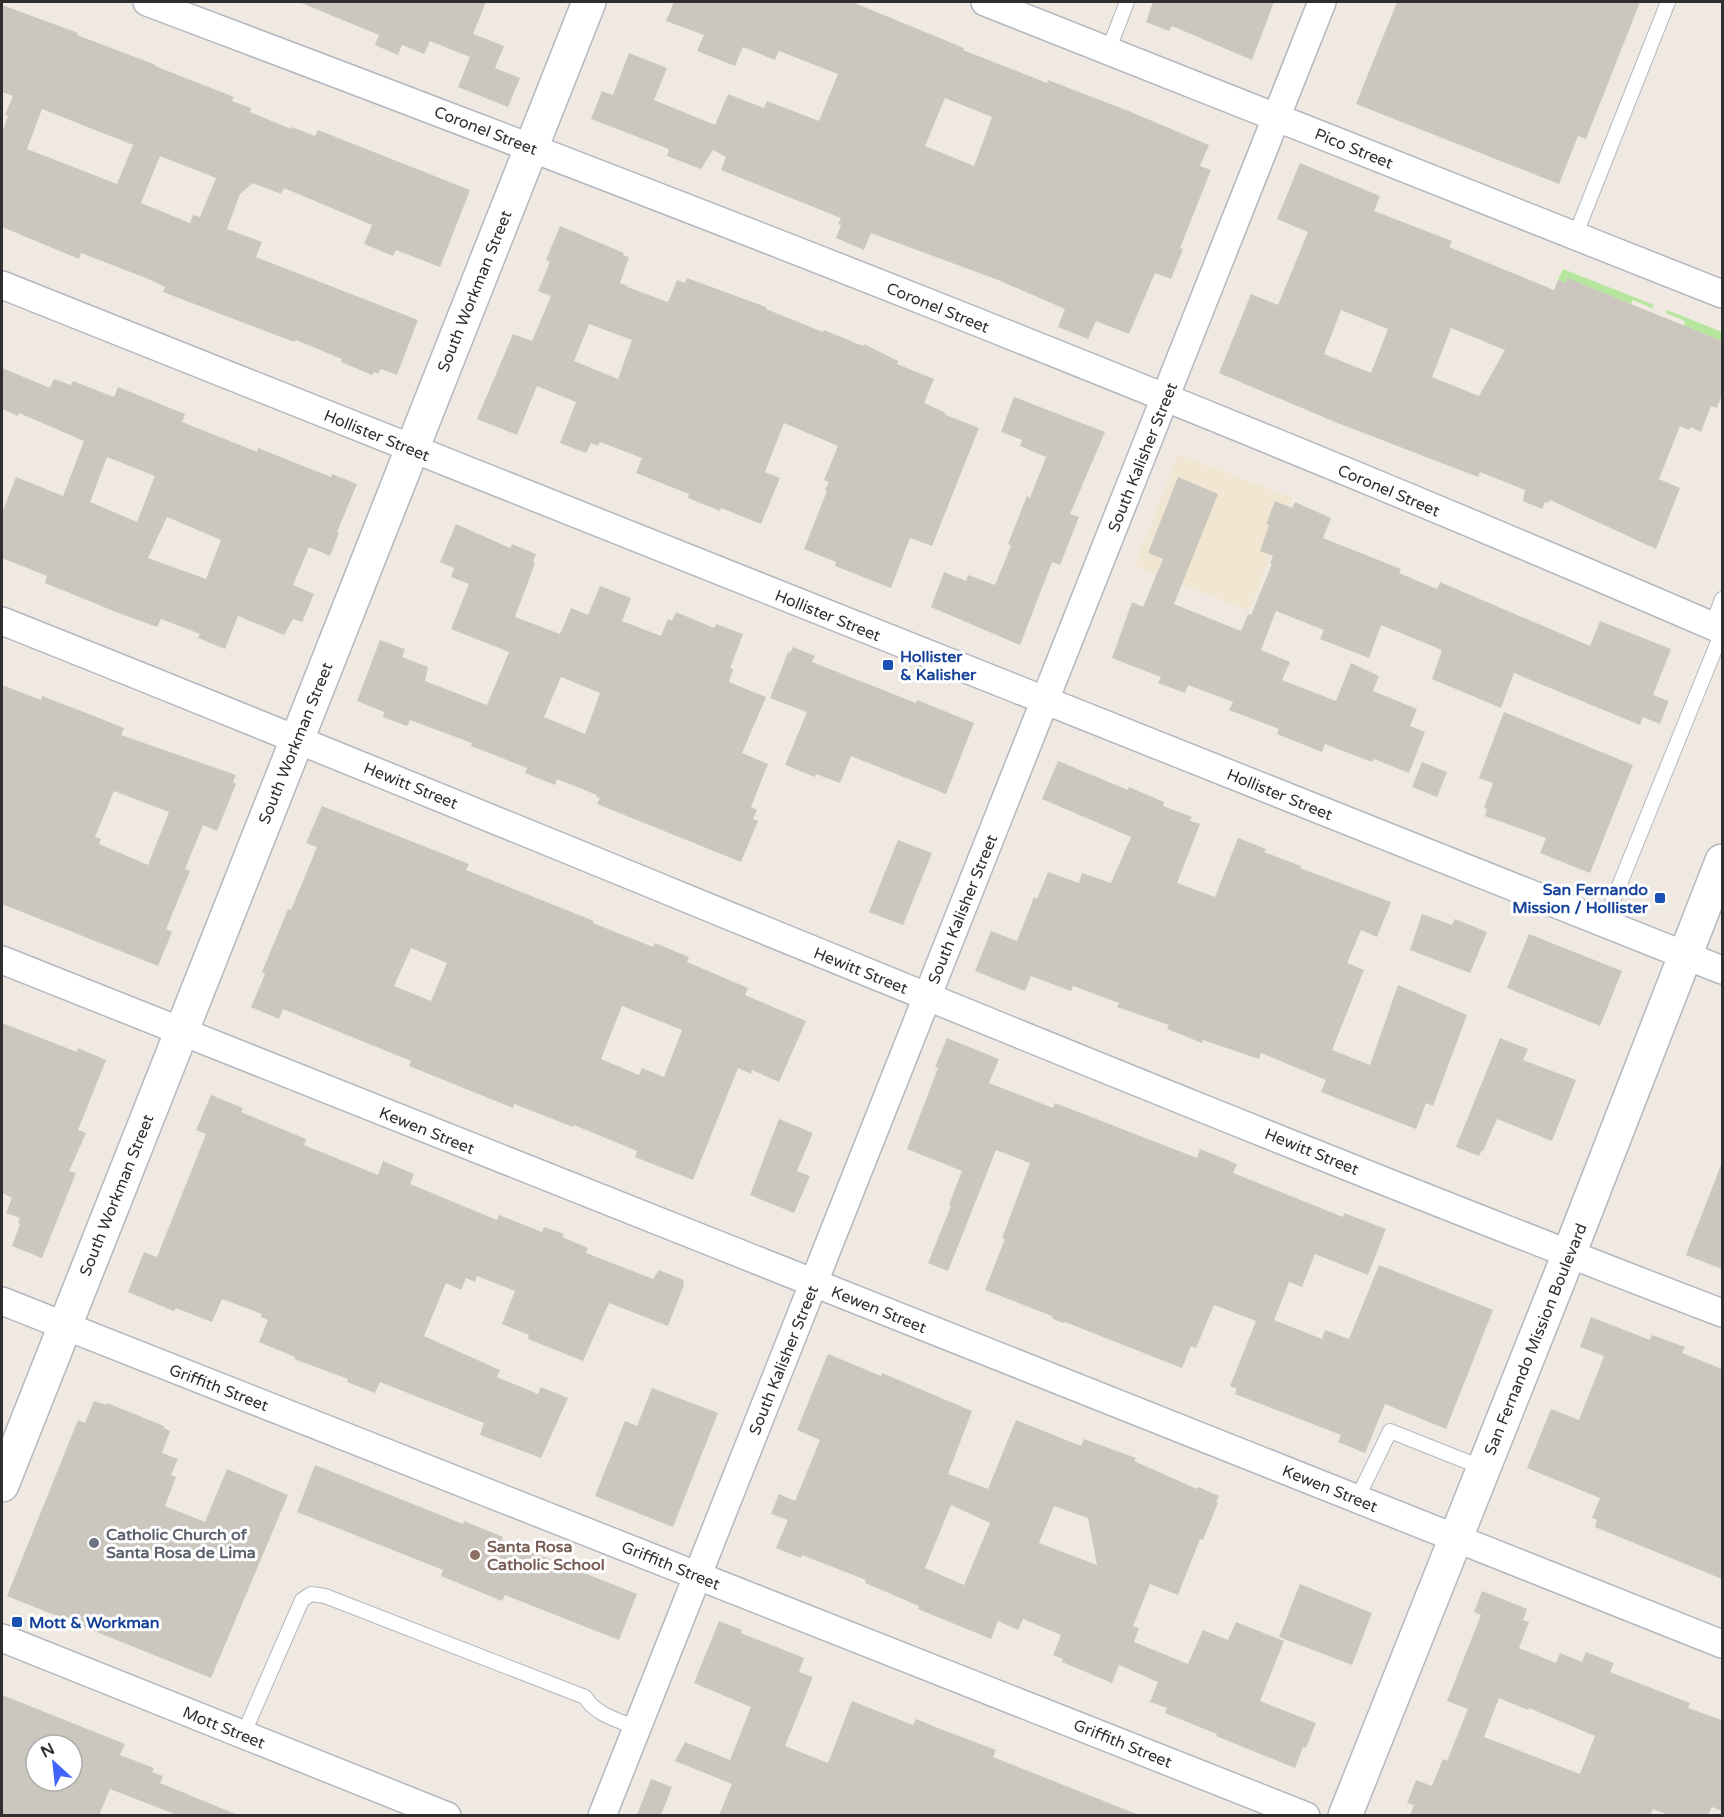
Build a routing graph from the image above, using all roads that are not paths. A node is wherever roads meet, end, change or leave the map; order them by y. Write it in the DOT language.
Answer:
graph roads {
  1 [pos="147,2"];
  2 [pos="589,2"];
  3 [pos="985,2"];
  4 [pos="1127,2"];
  5 [pos="1323,2"];
  6 [pos="1668,2"];
  7 [pos="1108,51"];
  8 [pos="1276,117"];
  9 [pos="531,146"];
  10 [pos="1575,236"];
  11 [pos="2,285"];
  12 [pos="1722,294"];
  13 [pos="1166,397"];
  14 [pos="411,449"];
  15 [pos="1722,599"];
  16 [pos="2,621"];
  17 [pos="1719,629"];
  18 [pos="1045,701"];
  19 [pos="297,738"];
  20 [pos="1722,861"];
  21 [pos="1604,923"];
  22 [pos="1685,955"];
  23 [pos="2,960"];
  24 [pos="1722,970"];
  25 [pos="927,997"];
  26 [pos="181,1032"];
  27 [pos="1569,1254"];
  28 [pos="814,1283"];
  29 [pos="2,1301"];
  30 [pos="1722,1313"];
  31 [pos="65,1326"];
  32 [pos="1483,1468"];
  33 [pos="2,1485"];
  34 [pos="1357,1499"];
  35 [pos="1455,1539"];
  36 [pos="698,1575"];
  37 [pos="2,1638"];
  38 [pos="1722,1644"];
  39 [pos="637,1728"];
  40 [pos="243,1735"];
  41 [pos="447,1815"];
  42 [pos="602,1815"];
  43 [pos="1306,1815"];
  44 [pos="1345,1815"];
  1 -- 9 [label="street, Coronel Street"];
  2 -- 9 [label="main road, South Workman Street"];
  3 -- 7 [label="street, Pico Street"];
  4 -- 7 [label="lane"];
  5 -- 8 [label="street, South Kalisher Street"];
  6 -- 10 [label="lane"];
  7 -- 8 [label="street, Pico Street"];
  8 -- 10 [label="street, Pico Street"];
  8 -- 13 [label="street, South Kalisher Street"];
  9 -- 13 [label="street, Coronel Street"];
  9 -- 14 [label="main road, South Workman Street"];
  10 -- 12 [label="street, Pico Street"];
  11 -- 14 [label="street, Hollister Street"];
  13 -- 17 [label="street, Coronel Street"];
  13 -- 18 [label="street, South Kalisher Street"];
  14 -- 18 [label="street, Hollister Street"];
  14 -- 19 [label="main road, South Workman Street"];
  15 -- 17 [label="lane"];
  16 -- 19 [label="street, Hewitt Street"];
  17 -- 21 [label="lane"];
  18 -- 21 [label="street, Hollister Street"];
  18 -- 25 [label="street, South Kalisher Street"];
  19 -- 25 [label="street, Hewitt Street"];
  19 -- 26 [label="main road, South Workman Street"];
  20 -- 22 [label="main road, San Fernando Mission Boulevard"];
  21 -- 22 [label="street, Hollister Street"];
  22 -- 24 [label="street, Hollister Street"];
  22 -- 27 [label="main road, San Fernando Mission Boulevard"];
  23 -- 26 [label="street, Kewen Street"];
  25 -- 27 [label="street, Hewitt Street"];
  25 -- 28 [label="street, South Kalisher Street"];
  26 -- 28 [label="street, Kewen Street"];
  26 -- 31 [label="main road, South Workman Street"];
  27 -- 30 [label="street, Hewitt Street"];
  27 -- 32 [label="main road, San Fernando Mission Boulevard"];
  28 -- 34 [label="street, Kewen Street"];
  28 -- 36 [label="street, South Kalisher Street"];
  29 -- 31 [label="street, Griffith Street"];
  31 -- 33 [label="main road, South Workman Street"];
  31 -- 36 [label="street, Griffith Street"];
  32 -- 34 [label="lane"];
  32 -- 35 [label="main road, San Fernando Mission Boulevard"];
  34 -- 35 [label="street, Kewen Street"];
  35 -- 38 [label="street, Kewen Street"];
  35 -- 44 [label="main road, San Fernando Mission Boulevard"];
  36 -- 39 [label="street, South Kalisher Street"];
  36 -- 43 [label="street, Griffith Street"];
  37 -- 40 [label="street, Mott Street"];
  39 -- 40 [label="lane"];
  39 -- 42 [label="street, South Kalisher Street"];
  40 -- 41 [label="street, Mott Street"];
}
